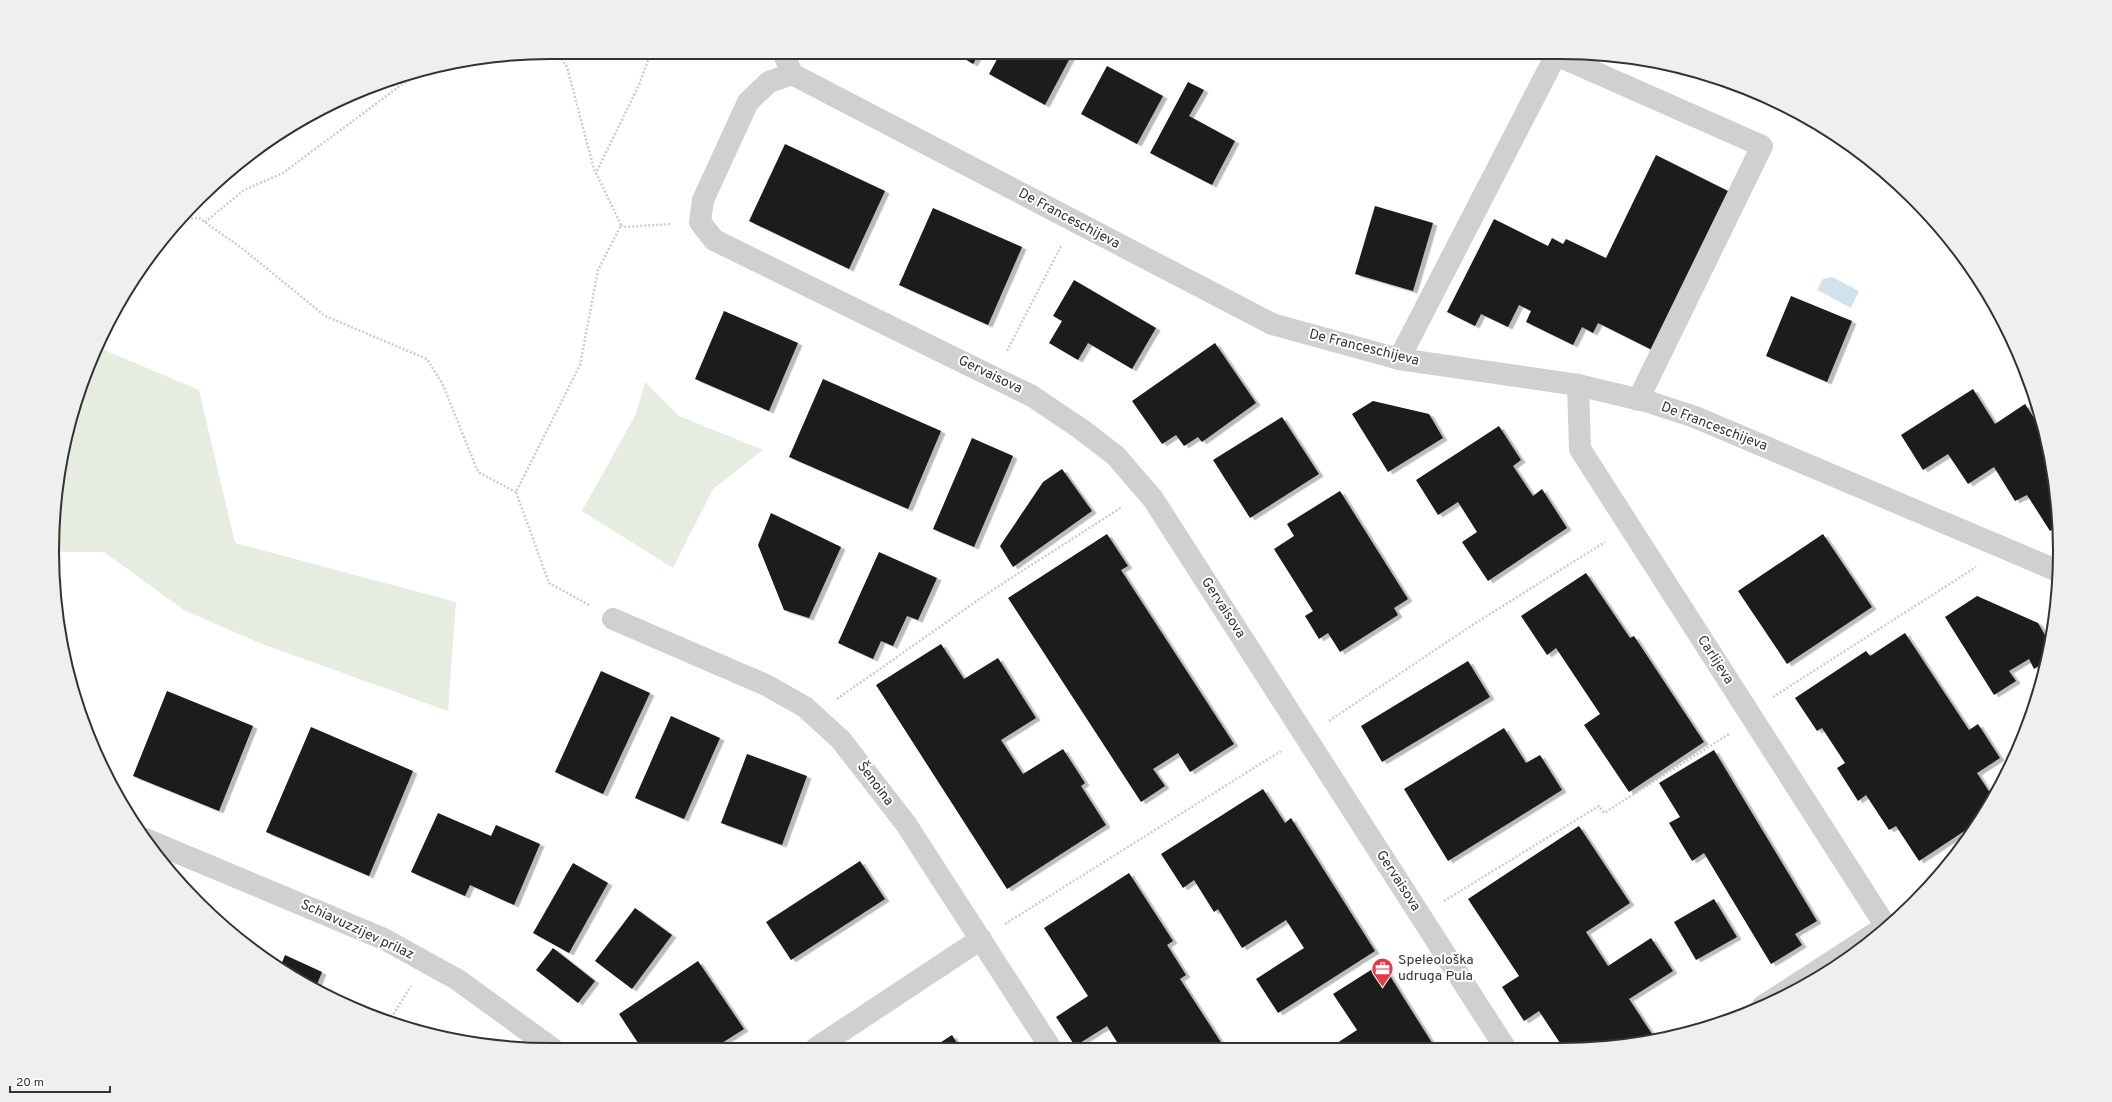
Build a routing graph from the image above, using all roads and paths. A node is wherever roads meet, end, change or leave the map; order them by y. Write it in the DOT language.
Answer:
graph roads {
  1 [pos="562,59"];
  2 [pos="648,59"];
  3 [pos="786,59"];
  4 [pos="1554,59"];
  5 [pos="1565,59"];
  6 [pos="792,74"];
  7 [pos="409,80"];
  8 [pos="596,173"];
  9 [pos="189,219"];
  10 [pos="1074,221"];
  11 [pos="205,222"];
  12 [pos="700,222"];
  13 [pos="621,225"];
  14 [pos="1399,359"];
  15 [pos="994,377"];
  16 [pos="1578,385"];
  17 [pos="1638,400"];
  18 [pos="1146,491"];
  19 [pos="516,492"];
  20 [pos="1629,527"];
  21 [pos="2005,548"];
  22 [pos="2052,569"];
  23 [pos="613,619"];
  24 [pos="1474,624"];
  25 [pos="814,715"];
  26 [pos="1751,716"];
  27 [pos="1138,839"];
  28 [pos="156,843"];
  29 [pos="1421,916"];
  30 [pos="1883,922"];
  31 [pos="981,940"];
  32 [pos="426,962"];
  33 [pos="391,1016"];
  34 [pos="546,1043"];
  35 [pos="824,1043"];
  36 [pos="1047,1043"];
  37 [pos="1502,1043"];
  1 -- 8 [label="path"];
  2 -- 8 [label="path"];
  3 -- 6 [label="street"];
  4 -- 14 [label="street"];
  5 -- 17 [label="street"];
  6 -- 10 [label="street, De Franceschijeva"];
  6 -- 12 [label="street"];
  7 -- 11 [label="path"];
  8 -- 13 [label="path"];
  9 -- 11 [label="path"];
  10 -- 14 [label="street, De Franceschijeva"];
  10 -- 15 [label="path"];
  11 -- 19 [label="path"];
  12 -- 13 [label="path"];
  12 -- 15 [label="street, Gervaisova"];
  13 -- 19 [label="path"];
  14 -- 16 [label="street, De Franceschijeva"];
  15 -- 18 [label="street, Gervaisova"];
  16 -- 17 [label="street, De Franceschijeva"];
  16 -- 20 [label="street, Carlijeva"];
  17 -- 21 [label="street, De Franceschijeva"];
  18 -- 25 [label="path"];
  18 -- 29 [label="street, Gervaisova"];
  19 -- 23 [label="path"];
  20 -- 24 [label="path"];
  20 -- 26 [label="street, Carlijeva"];
  21 -- 22 [label="street, De Franceschijeva"];
  21 -- 26 [label="path"];
  23 -- 25 [label="street, Šenoina"];
  25 -- 31 [label="street, Šenoina"];
  26 -- 29 [label="path"];
  26 -- 30 [label="street, Carlijeva"];
  27 -- 31 [label="path"];
  28 -- 32 [label="street, Schiavuzzijev prilaz"];
  29 -- 37 [label="street, Gervaisova"];
  31 -- 35 [label="street"];
  31 -- 36 [label="street, Šenoina"];
  32 -- 33 [label="path"];
  32 -- 34 [label="street, Schiavuzzijev prilaz"];
}
